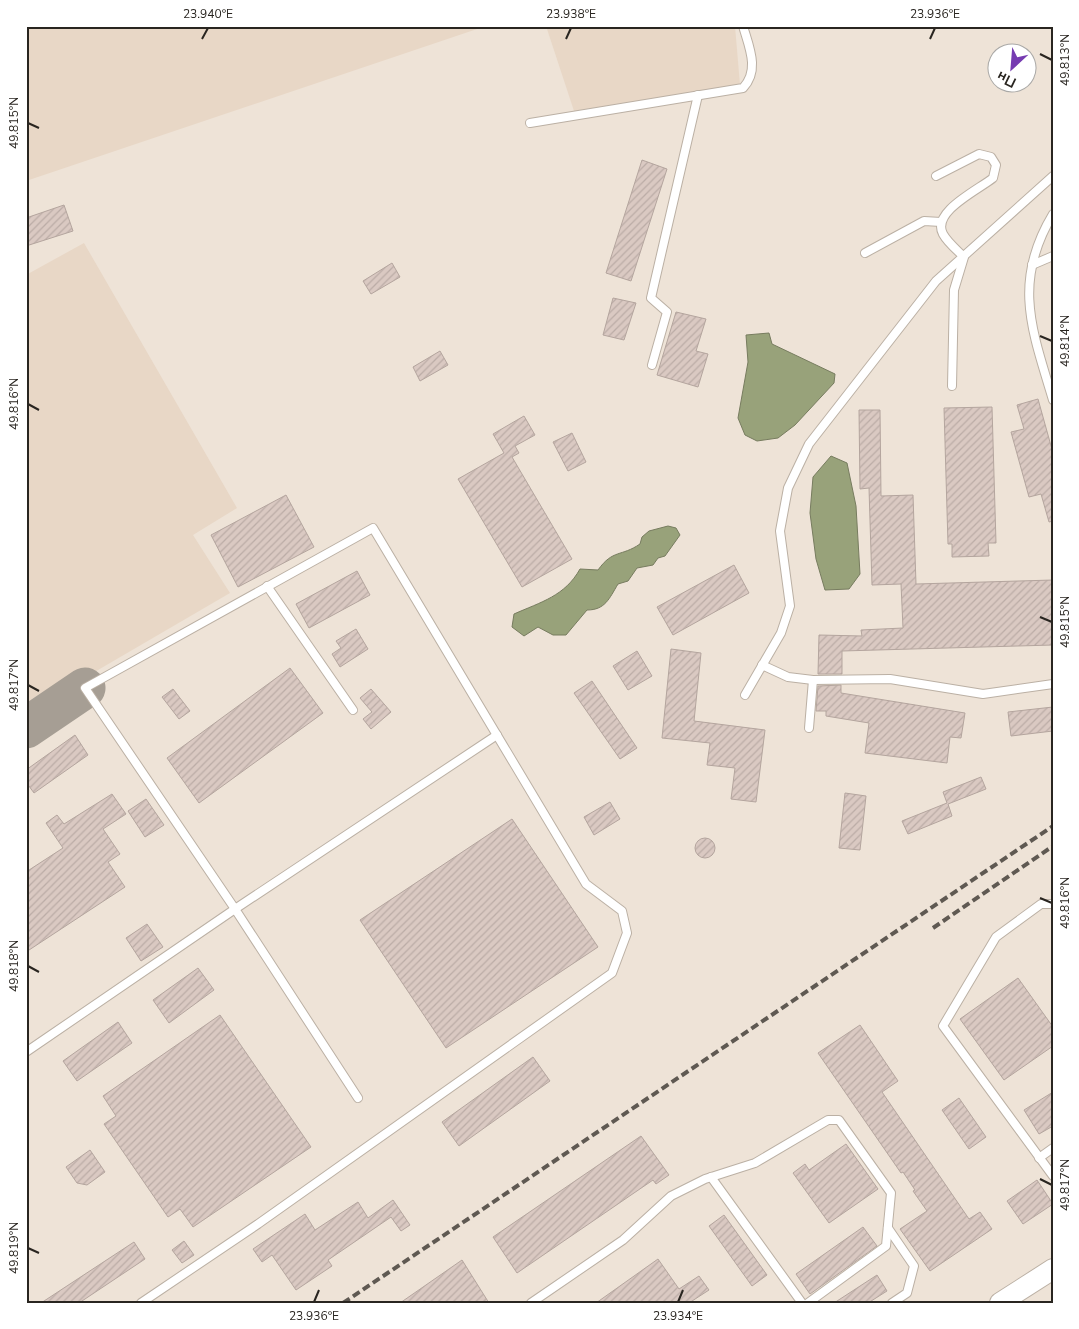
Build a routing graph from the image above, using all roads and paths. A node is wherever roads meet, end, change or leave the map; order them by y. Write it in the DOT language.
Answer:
graph roads {
  1 [pos="743,26"];
  2 [pos="698,95"];
  3 [pos="530,123"];
  4 [pos="936,176"];
  5 [pos="1053,176"];
  6 [pos="1053,214"];
  7 [pos="941,222"];
  8 [pos="865,253"];
  9 [pos="1053,256"];
  10 [pos="964,257"];
  11 [pos="1032,265"];
  12 [pos="652,365"];
  13 [pos="952,386"];
  14 [pos="1053,400"];
  15 [pos="267,586"];
  16 [pos="762,666"];
  17 [pos="813,680"];
  18 [pos="1053,684"];
  19 [pos="745,695"];
  20 [pos="353,710"];
  21 [pos="809,728"];
  22 [pos="496,735"];
  23 [pos="1053,904"];
  24 [pos="235,909"];
  25 [pos="26,1052"];
  26 [pos="358,1098"];
  27 [pos="1053,1148"];
  28 [pos="1039,1158"];
  29 [pos="1053,1176"];
  30 [pos="711,1177"];
  31 [pos="888,1228"];
  32 [pos="1053,1269"];
  33 [pos="142,1303"];
  34 [pos="531,1303"];
  35 [pos="802,1303"];
  36 [pos="808,1303"];
  37 [pos="892,1303"];
  38 [pos="1000,1303"];
  1 -- 2 [label="lane"];
  2 -- 3 [label="lane"];
  2 -- 12 [label="lane"];
  4 -- 7 [label="lane"];
  5 -- 10 [label="lane"];
  6 -- 11 [label="lane"];
  7 -- 8 [label="lane"];
  7 -- 10 [label="lane"];
  9 -- 11 [label="lane"];
  10 -- 13 [label="lane"];
  10 -- 16 [label="lane"];
  11 -- 14 [label="lane"];
  15 -- 20 [label="lane"];
  15 -- 22 [label="lane"];
  15 -- 24 [label="lane"];
  16 -- 17 [label="lane"];
  16 -- 19 [label="lane"];
  17 -- 18 [label="lane"];
  17 -- 21 [label="lane"];
  22 -- 24 [label="lane"];
  22 -- 33 [label="lane"];
  23 -- 28 [label="lane"];
  24 -- 25 [label="lane"];
  24 -- 26 [label="lane"];
  27 -- 28 [label="lane"];
  28 -- 29 [label="lane"];
  30 -- 31 [label="lane"];
  30 -- 34 [label="lane"];
  30 -- 35 [label="lane"];
  31 -- 36 [label="lane"];
  31 -- 37 [label="lane"];
  32 -- 38 [label="street"];
}
